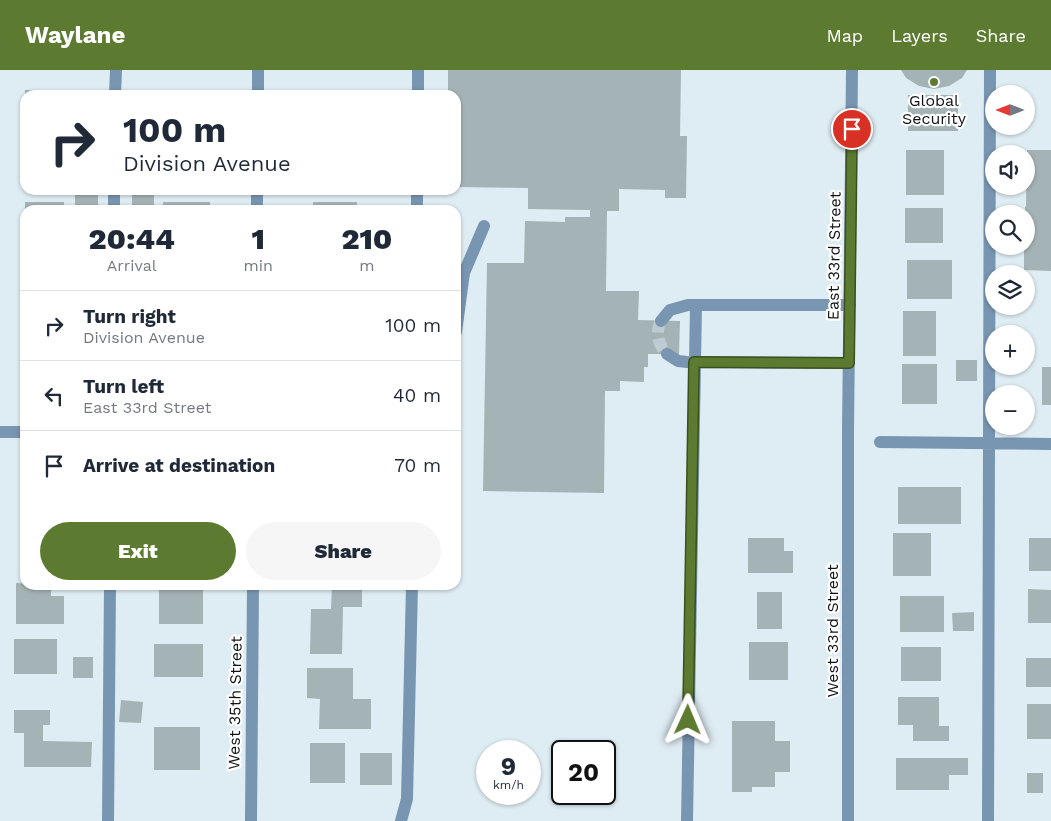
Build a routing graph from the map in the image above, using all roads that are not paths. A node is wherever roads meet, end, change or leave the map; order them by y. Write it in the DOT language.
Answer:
graph roads {
  1 [pos="116,70"];
  2 [pos="258,70"];
  3 [pos="418,70"];
  4 [pos="852,70"];
  5 [pos="990,70"];
  6 [pos="115,90"];
  7 [pos="258,90"];
  8 [pos="418,90"];
  9 [pos="484,226"];
  10 [pos="461,295"];
  11 [pos="696,305"];
  12 [pos="850,305"];
  13 [pos="661,320"];
  14 [pos="667,354"];
  15 [pos="694,362"];
  16 [pos="849,363"];
  17 [pos="0,432"];
  18 [pos="20,432"];
  19 [pos="848,441"];
  20 [pos="880,442"];
  21 [pos="990,444"];
  22 [pos="1051,444"];
  23 [pos="110,590"];
  24 [pos="253,590"];
  25 [pos="412,590"];
  26 [pos="108,821"];
  27 [pos="250,821"];
  28 [pos="400,821"];
  29 [pos="687,821"];
  30 [pos="848,821"];
  31 [pos="988,821"];
  1 -- 6 [label="street"];
  2 -- 7 [label="street"];
  3 -- 8 [label="street"];
  4 -- 12 [label="street, East 33rd Street"];
  5 -- 21 [label="street"];
  9 -- 10 [label="street"];
  11 -- 12 [label="street"];
  11 -- 13 [label="street"];
  11 -- 15 [label="street"];
  12 -- 16 [label="street, East 33rd Street"];
  14 -- 15 [label="street"];
  15 -- 16 [label="street"];
  15 -- 29 [label="street"];
  16 -- 19 [label="street, East 33rd Street"];
  17 -- 18 [label="street"];
  19 -- 30 [label="street, West 33rd Street"];
  20 -- 21 [label="street"];
  21 -- 22 [label="street"];
  21 -- 31 [label="street"];
  23 -- 26 [label="street"];
  24 -- 27 [label="street, West 35th Street"];
  25 -- 28 [label="street"];
}
